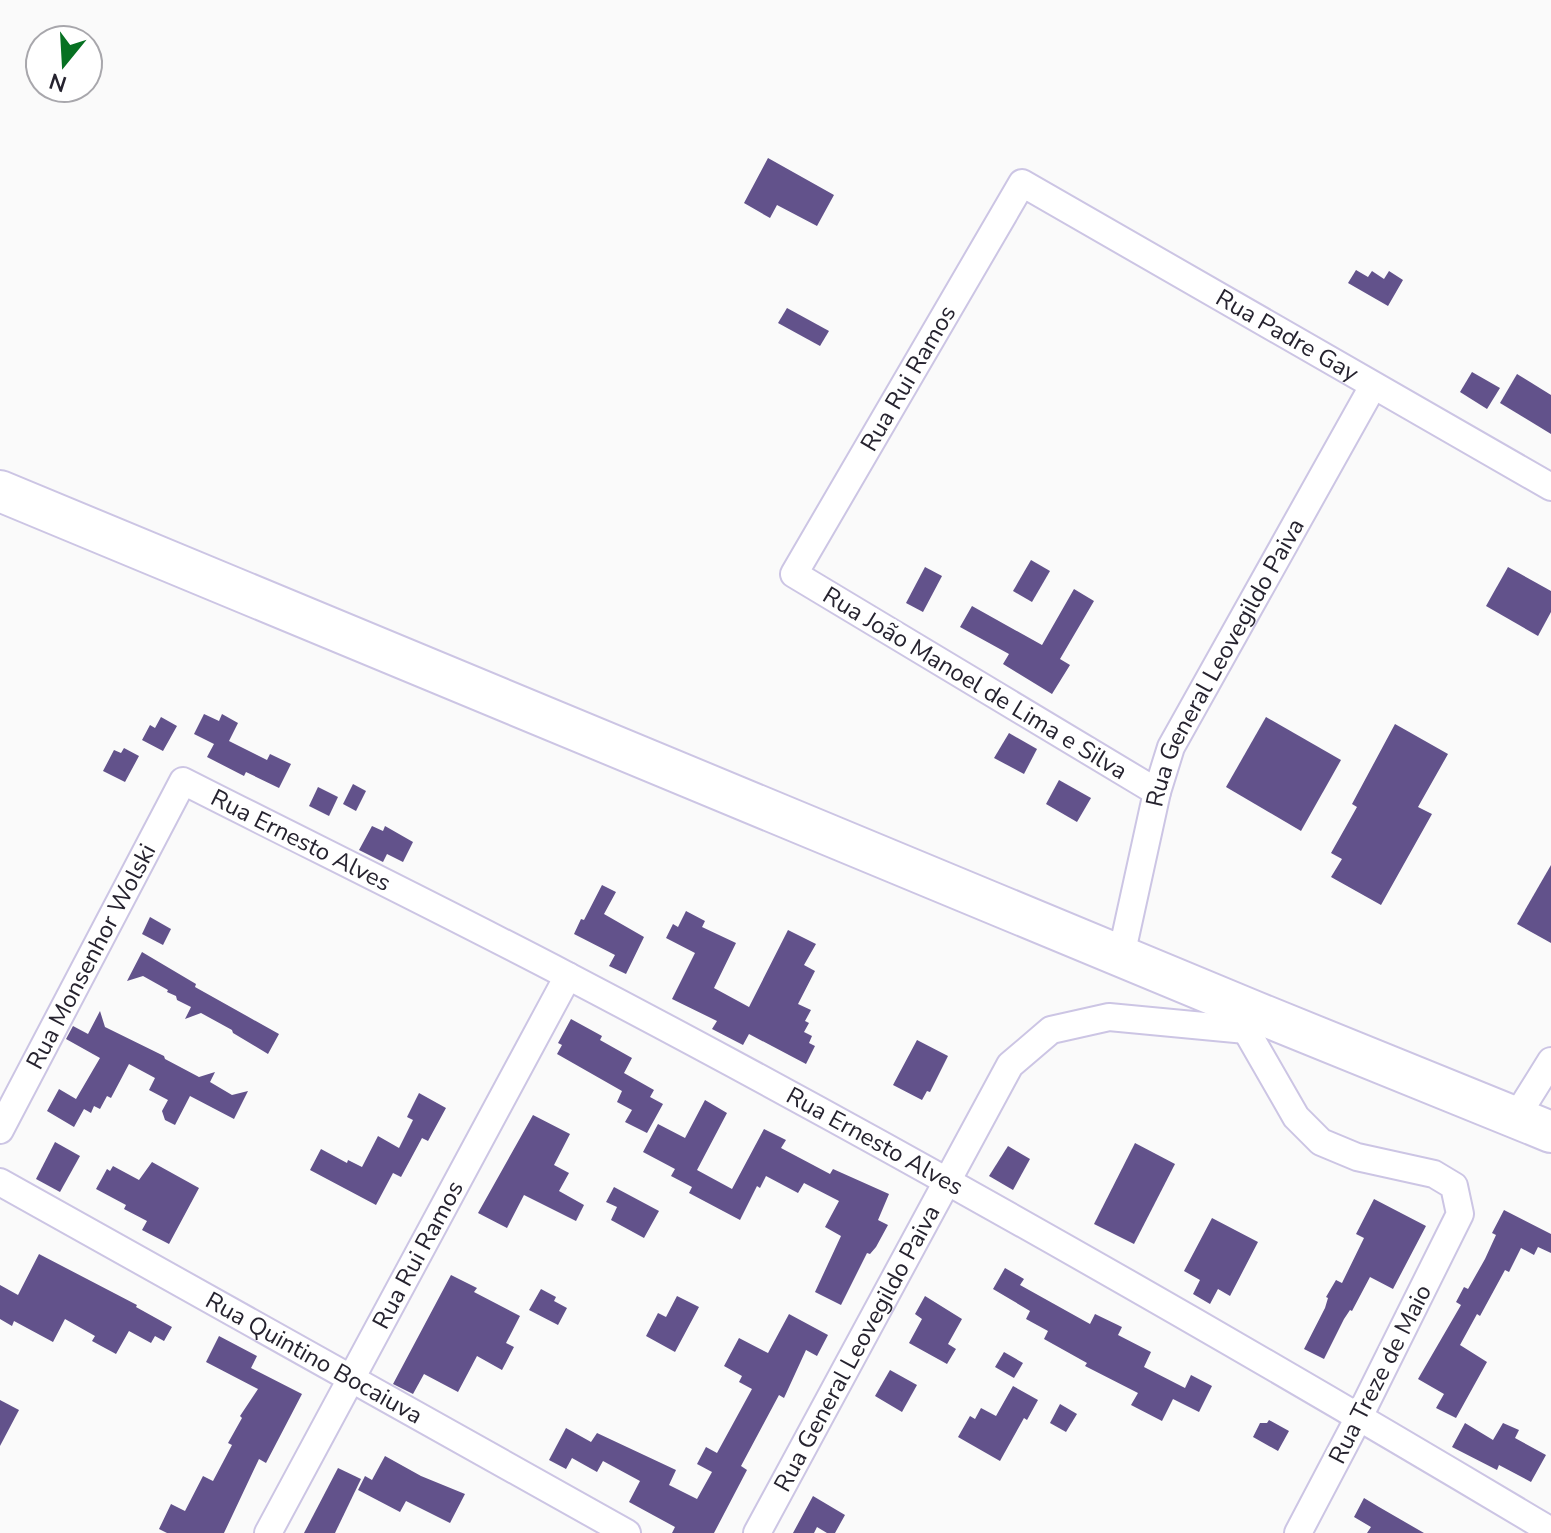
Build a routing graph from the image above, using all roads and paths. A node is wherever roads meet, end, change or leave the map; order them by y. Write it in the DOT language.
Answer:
graph roads {
  1 [pos="1022,183"];
  2 [pos="1373,386"];
  3 [pos="1551,487"];
  4 [pos="0,491"];
  5 [pos="794,574"];
  6 [pos="183,781"];
  7 [pos="1157,792"];
  8 [pos="1121,956"];
  9 [pos="568,976"];
  10 [pos="1249,1021"];
  11 [pos="1550,1066"];
  12 [pos="1533,1124"];
  13 [pos="0,1130"];
  14 [pos="946,1181"];
  15 [pos="0,1182"];
  16 [pos="354,1378"];
  17 [pos="1359,1417"];
  18 [pos="1551,1531"];
  19 [pos="268,1533"];
  20 [pos="627,1533"];
  21 [pos="757,1533"];
  22 [pos="1298,1533"];
  1 -- 2 [label="street, Rua Padre Gay"];
  1 -- 5 [label="street, Rua Rui Ramos"];
  2 -- 3 [label="street, Rua Padre Gay"];
  2 -- 7 [label="street, Rua General Leovegildo Paiva"];
  4 -- 8 [label="highway"];
  5 -- 7 [label="street, Rua João Manoel de Lima e Silva"];
  6 -- 9 [label="street, Rua Ernesto Alves"];
  6 -- 13 [label="street, Rua Monsenhor Wolski"];
  7 -- 8 [label="street, Rua General Leovegildo Paiva"];
  8 -- 10 [label="highway"];
  9 -- 14 [label="street, Rua Ernesto Alves"];
  9 -- 16 [label="street, Rua Rui Ramos"];
  10 -- 12 [label="highway"];
  10 -- 14 [label="street, Rua General Leovegildo Paiva"];
  10 -- 17 [label="street, Rua Treze de Maio"];
  11 -- 12 [label="street"];
  14 -- 17 [label="street, Rua Ernesto Alves"];
  14 -- 21 [label="street, Rua General Leovegildo Paiva"];
  15 -- 16 [label="street, Rua Quintino Bocaiuva"];
  16 -- 19 [label="street, Rua Rui Ramos"];
  16 -- 20 [label="street, Rua Quintino Bocaiuva"];
  17 -- 18 [label="street, Rua Ernesto Alves"];
  17 -- 22 [label="street, Rua Treze de Maio"];
}
